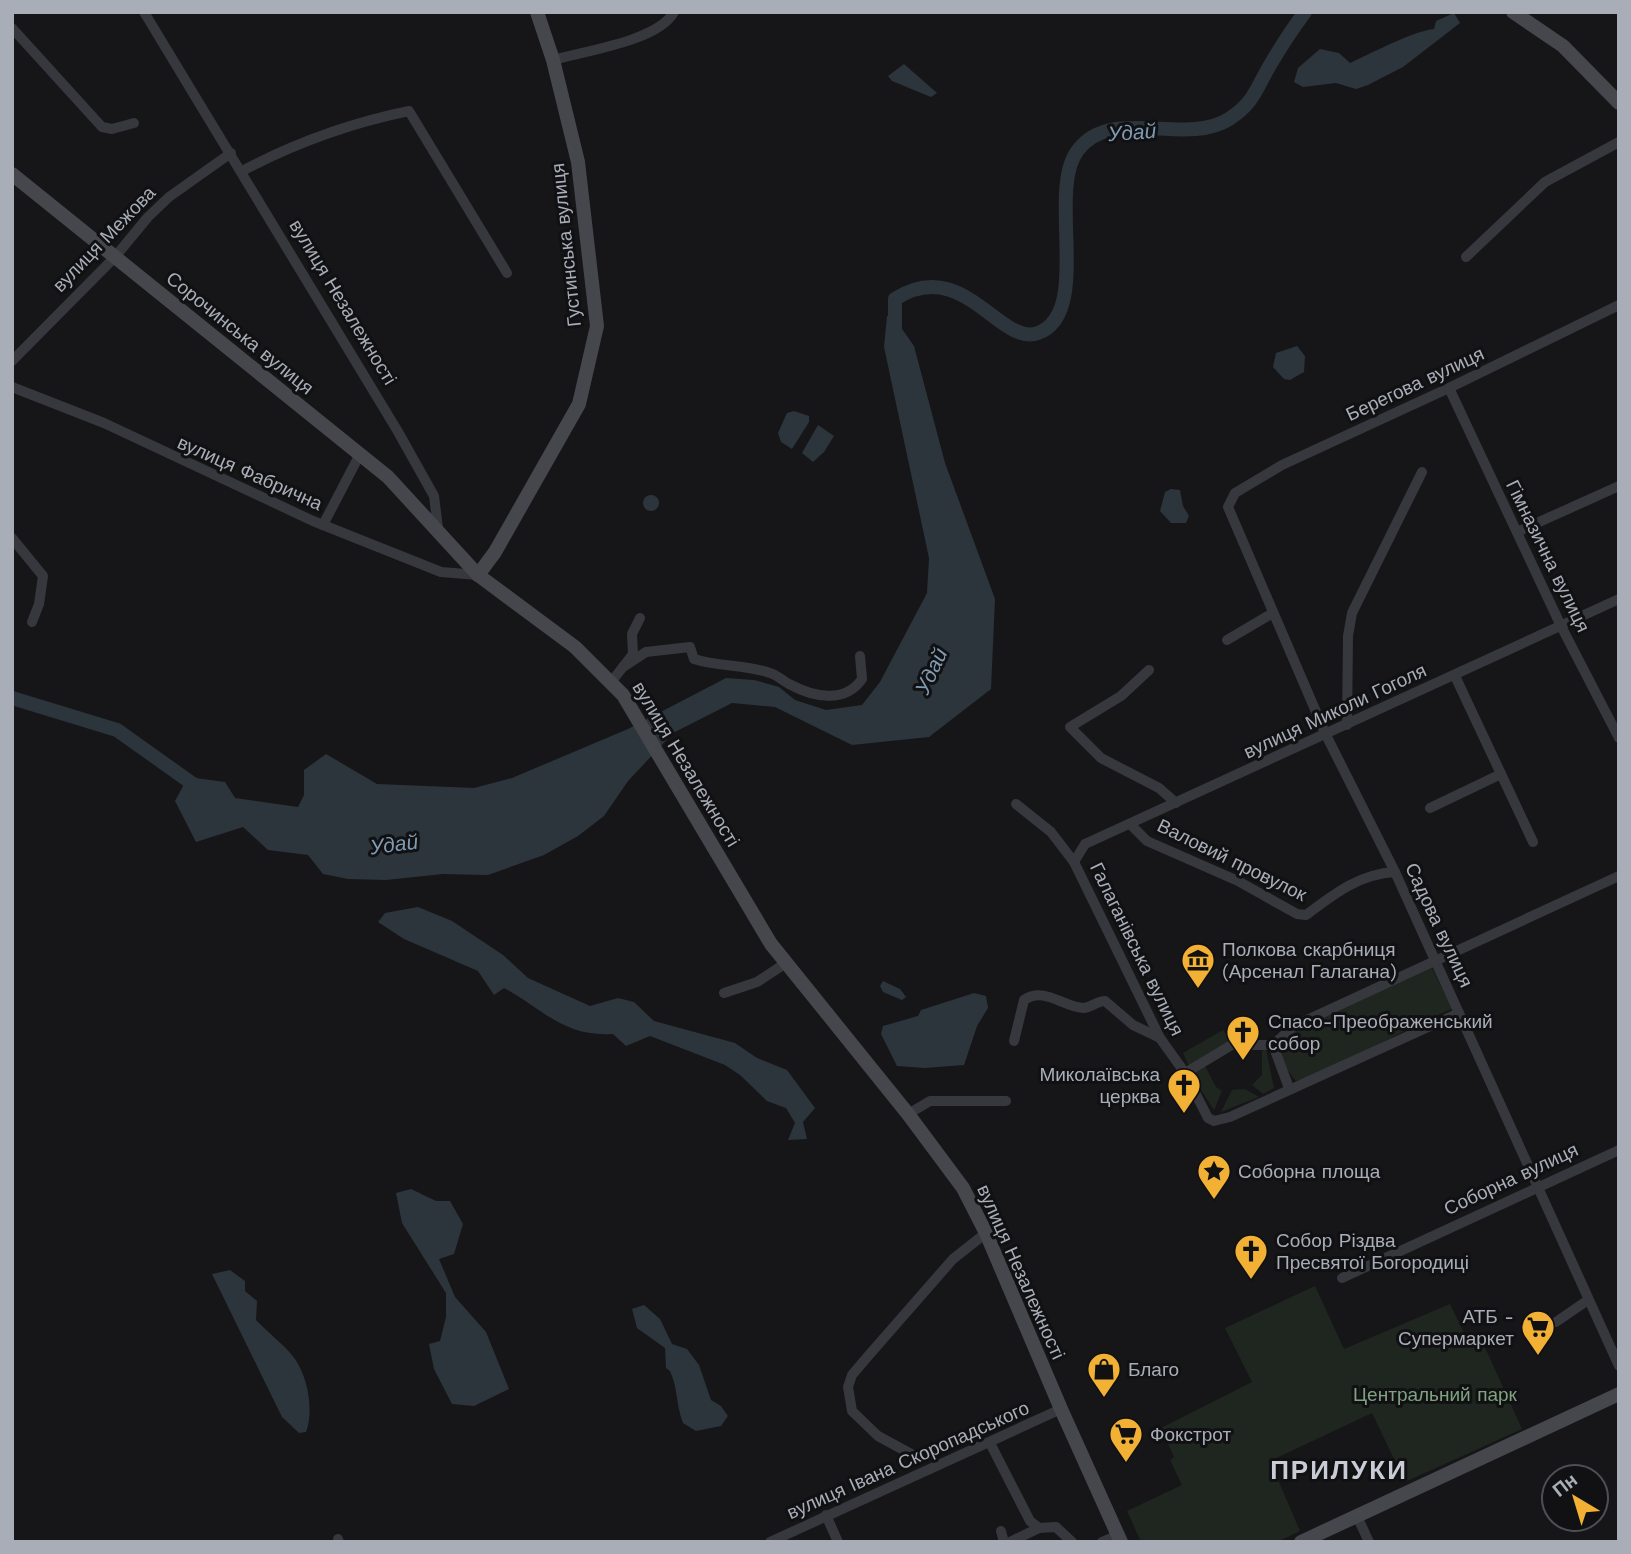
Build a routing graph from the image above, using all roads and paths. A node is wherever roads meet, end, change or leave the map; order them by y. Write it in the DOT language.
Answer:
graph roads {
  1 [pos="144,12"];
  2 [pos="537,12"];
  3 [pos="674,12"];
  4 [pos="1513,12"];
  5 [pos="12,28"];
  6 [pos="553,60"];
  7 [pos="1619,103"];
  8 [pos="134,123"];
  9 [pos="1619,142"];
  10 [pos="231,153"];
  11 [pos="242,171"];
  12 [pos="12,174"];
  13 [pos="114,257"];
  14 [pos="1465,257"];
  15 [pos="507,273"];
  16 [pos="1619,304"];
  17 [pos="12,361"];
  18 [pos="12,387"];
  19 [pos="1449,388"];
  20 [pos="360,454"];
  21 [pos="1422,472"];
  22 [pos="1619,486"];
  23 [pos="1229,500"];
  24 [pos="323,525"];
  25 [pos="438,528"];
  26 [pos="1517,531"];
  27 [pos="12,538"];
  28 [pos="478,575"];
  29 [pos="1619,599"];
  30 [pos="1271,614"];
  31 [pos="640,618"];
  32 [pos="32,622"];
  33 [pos="1561,626"];
  34 [pos="1227,640"];
  35 [pos="860,656"];
  36 [pos="623,667"];
  37 [pos="1149,670"];
  38 [pos="1455,676"];
  39 [pos="612,681"];
  40 [pos="1347,725"];
  41 [pos="1326,735"];
  42 [pos="1619,738"];
  43 [pos="1501,774"];
  44 [pos="1176,803"];
  45 [pos="1016,804"];
  46 [pos="1430,808"];
  47 [pos="1131,825"];
  48 [pos="1532,842"];
  49 [pos="1074,862"];
  50 [pos="1395,872"];
  51 [pos="1619,876"];
  52 [pos="1436,961"];
  53 [pos="786,963"];
  54 [pos="724,993"];
  55 [pos="1459,1013"];
  56 [pos="1160,1038"];
  57 [pos="1014,1041"];
  58 [pos="1273,1045"];
  59 [pos="1185,1073"];
  60 [pos="1289,1088"];
  61 [pos="1006,1101"];
  62 [pos="908,1114"];
  63 [pos="1619,1150"];
  64 [pos="1535,1186"];
  65 [pos="986,1233"];
  66 [pos="1342,1278"];
  67 [pos="1588,1300"];
  68 [pos="1556,1322"];
  69 [pos="1619,1366"];
  70 [pos="1619,1394"];
  71 [pos="1061,1409"];
  72 [pos="990,1443"];
  73 [pos="913,1455"];
  74 [pos="826,1515"];
  75 [pos="1357,1517"];
  76 [pos="1039,1528"];
  77 [pos="1001,1531"];
  78 [pos="1120,1538"];
  79 [pos="770,1542"];
  80 [pos="838,1542"];
  81 [pos="1004,1542"];
  82 [pos="1010,1542"];
  83 [pos="1072,1542"];
  84 [pos="1102,1542"];
  85 [pos="1301,1542"];
  86 [pos="1369,1542"];
  1 -- 10 [label="street, вулиця Незалежності"];
  2 -- 6 [label="main road, Густинська вулиця"];
  3 -- 6 [label="street"];
  4 -- 7 [label="main road"];
  5 -- 8 [label="street"];
  6 -- 28 [label="main road, Густинська вулиця"];
  9 -- 14 [label="street"];
  10 -- 11 [label="street, вулиця Незалежності"];
  10 -- 13 [label="street, вулиця Межова"];
  11 -- 15 [label="street"];
  11 -- 25 [label="street, вулиця Незалежності"];
  12 -- 13 [label="main road, Сорочинська вулиця"];
  13 -- 17 [label="street, вулиця Межова"];
  13 -- 20 [label="main road, Сорочинська вулиця"];
  16 -- 19 [label="street, Берегова вулиця"];
  18 -- 24 [label="street, вулиця Фабрична"];
  19 -- 23 [label="street, Берегова вулиця"];
  19 -- 26 [label="street, Гімназична вулиця"];
  20 -- 24 [label="street"];
  20 -- 25 [label="main road, Сорочинська вулиця"];
  21 -- 40 [label="street"];
  22 -- 26 [label="street"];
  23 -- 30 [label="street, Садова вулиця"];
  24 -- 28 [label="street, вулиця Фабрична"];
  25 -- 28 [label="main road, вулиця Незалежності"];
  26 -- 33 [label="street, Гімназична вулиця"];
  27 -- 32 [label="street"];
  28 -- 39 [label="main road, вулиця Незалежності"];
  29 -- 33 [label="street, вулиця Миколи Гоголя"];
  30 -- 34 [label="street"];
  30 -- 41 [label="street, Садова вулиця"];
  31 -- 36 [label="street"];
  33 -- 38 [label="street, вулиця Миколи Гоголя"];
  33 -- 42 [label="street, Гімназична вулиця"];
  35 -- 36 [label="street"];
  36 -- 39 [label="street"];
  37 -- 44 [label="street"];
  38 -- 40 [label="street, вулиця Миколи Гоголя"];
  38 -- 43 [label="street"];
  39 -- 53 [label="main road, вулиця Незалежності"];
  40 -- 41 [label="street, вулиця Миколи Гоголя"];
  41 -- 44 [label="street, вулиця Миколи Гоголя"];
  41 -- 50 [label="street, Садова вулиця"];
  43 -- 46 [label="street"];
  43 -- 48 [label="street"];
  44 -- 47 [label="street, вулиця Миколи Гоголя"];
  45 -- 49 [label="street, Галаганівська вулиця"];
  47 -- 49 [label="street, вулиця Миколи Гоголя"];
  47 -- 50 [label="street, Валовий провулок"];
  49 -- 56 [label="street, Галаганівська вулиця"];
  50 -- 52 [label="street, Садова вулиця"];
  51 -- 52 [label="street"];
  52 -- 55 [label="street, Садова вулиця"];
  52 -- 58 [label="street"];
  53 -- 54 [label="street"];
  53 -- 62 [label="main road, вулиця Незалежності"];
  55 -- 60 [label="street"];
  55 -- 64 [label="street, Садова вулиця"];
  56 -- 57 [label="street"];
  56 -- 59 [label="street, Галаганівська вулиця"];
  58 -- 59 [label="street"];
  58 -- 60 [label="street"];
  59 -- 60 [label="street, Галаганівська вулиця"];
  61 -- 62 [label="street"];
  62 -- 65 [label="main road, вулиця Незалежності"];
  63 -- 64 [label="street, Соборна вулиця"];
  64 -- 66 [label="street, Соборна вулиця"];
  64 -- 67 [label="street, Садова вулиця"];
  65 -- 71 [label="main road, вулиця Незалежності"];
  65 -- 73 [label="street"];
  67 -- 68 [label="street"];
  67 -- 69 [label="street, Садова вулиця"];
  70 -- 75 [label="main road"];
  71 -- 72 [label="street, вулиця Івана Скоропадського"];
  71 -- 78 [label="main road, вулиця Незалежності"];
  72 -- 74 [label="street, вулиця Івана Скоропадського"];
  72 -- 76 [label="street"];
  74 -- 79 [label="street, вулиця Івана Скоропадського"];
  74 -- 80 [label="street"];
  75 -- 85 [label="main road"];
  75 -- 86 [label="street"];
  76 -- 82 [label="street"];
  76 -- 83 [label="street"];
  77 -- 81 [label="street"];
  78 -- 84 [label="street"];
}
